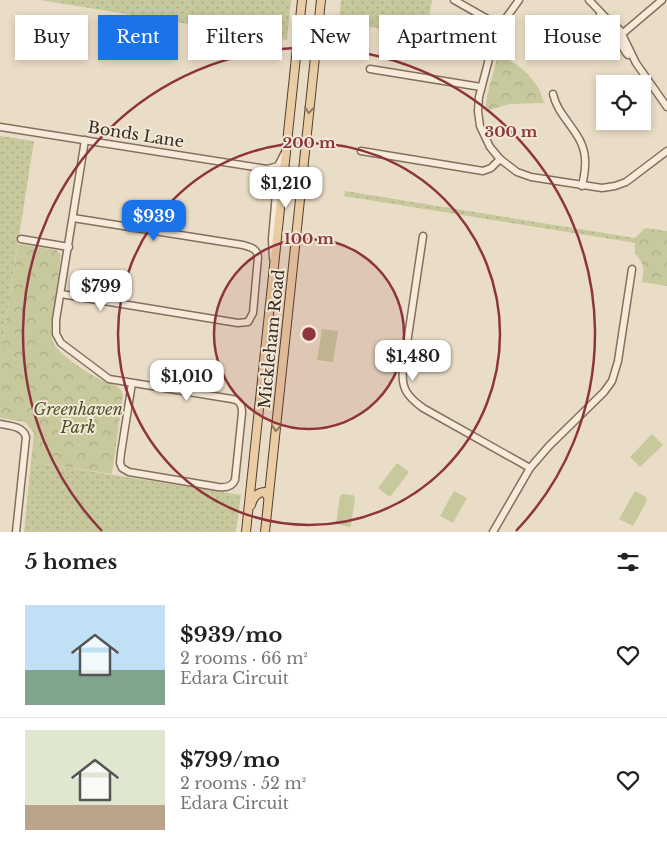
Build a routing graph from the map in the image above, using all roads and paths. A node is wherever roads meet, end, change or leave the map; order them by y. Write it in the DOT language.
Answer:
graph roads {
  1 [pos="302,0"];
  2 [pos="321,0"];
  3 [pos="454,0"];
  4 [pos="518,0"];
  5 [pos="589,0"];
  6 [pos="662,0"];
  7 [pos="481,15"];
  8 [pos="508,15"];
  9 [pos="600,15"];
  10 [pos="620,33"];
  11 [pos="488,60"];
  12 [pos="370,69"];
  13 [pos="481,87"];
  14 [pos="553,94"];
  15 [pos="667,107"];
  16 [pos="0,127"];
  17 [pos="85,140"];
  18 [pos="286,150"];
  19 [pos="361,151"];
  20 [pos="667,151"];
  21 [pos="500,159"];
  22 [pos="267,169"];
  23 [pos="582,186"];
  24 [pos="73,218"];
  25 [pos="423,236"];
  26 [pos="21,239"];
  27 [pos="68,247"];
  28 [pos="273,267"];
  29 [pos="632,270"];
  30 [pos="61,294"];
  31 [pos="132,383"];
  32 [pos="0,424"];
  33 [pos="530,468"];
  34 [pos="268,498"];
  35 [pos="246,530"];
  36 [pos="16,532"];
  37 [pos="265,532"];
  38 [pos="493,532"];
  1 -- 18 [label="main road, Mickleham Road"];
  2 -- 34 [label="main road, Mickleham Road, one-way"];
  3 -- 7 [label="street"];
  4 -- 8 [label="street"];
  5 -- 9 [label="street"];
  6 -- 10 [label="street"];
  10 -- 15 [label="street"];
  11 -- 13 [label="street"];
  12 -- 13 [label="street"];
  13 -- 21 [label="street"];
  14 -- 23 [label="street"];
  16 -- 17 [label="street, Bonds Lane"];
  17 -- 22 [label="street, Bonds Lane"];
  17 -- 24 [label="street"];
  18 -- 22 [label="street"];
  18 -- 28 [label="main road, Mickleham Road"];
  19 -- 21 [label="street"];
  20 -- 23 [label="street"];
  21 -- 23 [label="street"];
  22 -- 28 [label="street"];
  24 -- 27 [label="street"];
  24 -- 30 [label="street"];
  25 -- 33 [label="street"];
  26 -- 27 [label="street"];
  27 -- 30 [label="street"];
  28 -- 35 [label="main road, Mickleham Road"];
  29 -- 33 [label="street"];
  30 -- 31 [label="street"];
  31 -- 31 [label="street"];
  32 -- 36 [label="street"];
  33 -- 38 [label="street"];
  34 -- 35 [label="main road"];
  34 -- 37 [label="main road, Mickleham Road"];
}
